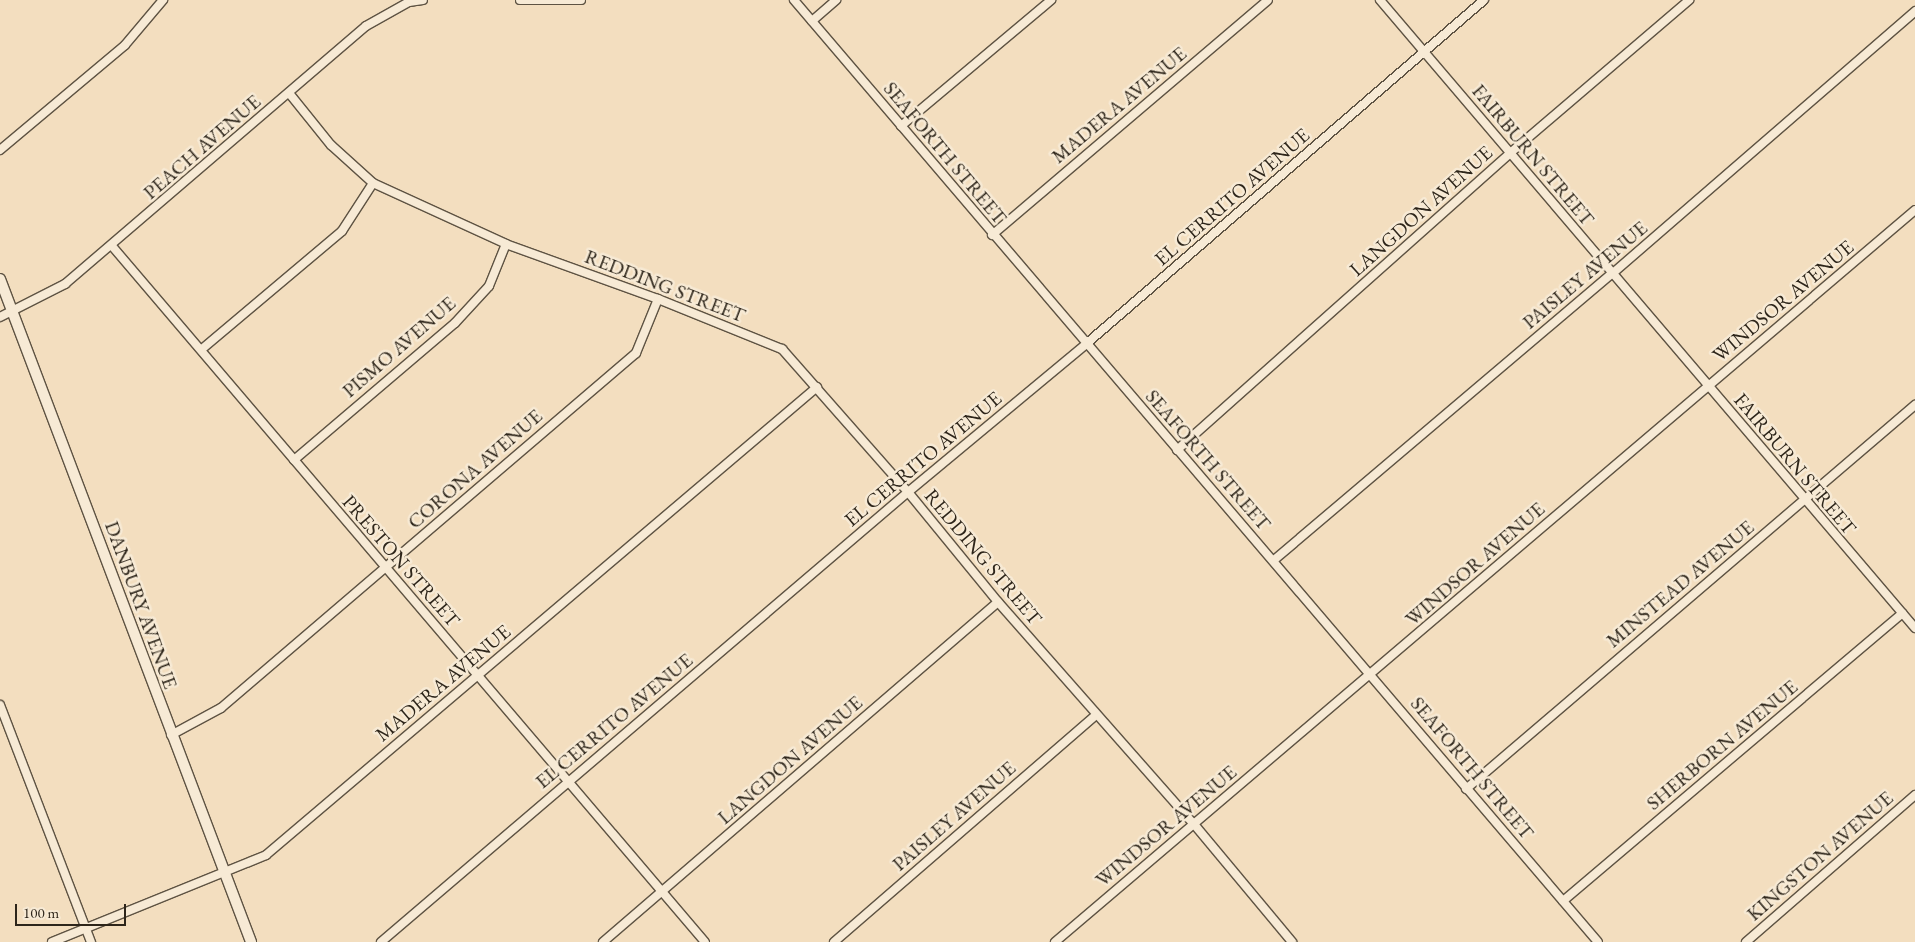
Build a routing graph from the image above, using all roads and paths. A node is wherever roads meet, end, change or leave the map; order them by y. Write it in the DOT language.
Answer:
graph roads {
  1 [pos="163,0"];
  2 [pos="423,0"];
  3 [pos="520,0"];
  4 [pos="581,0"];
  5 [pos="794,0"];
  6 [pos="836,0"];
  7 [pos="1051,0"];
  8 [pos="1268,0"];
  9 [pos="1380,0"];
  10 [pos="1484,0"];
  11 [pos="1689,0"];
  12 [pos="1915,11"];
  13 [pos="812,21"];
  14 [pos="1425,51"];
  15 [pos="290,93"];
  16 [pos="902,126"];
  17 [pos="0,150"];
  18 [pos="1509,154"];
  19 [pos="373,183"];
  20 [pos="1915,210"];
  21 [pos="992,235"];
  22 [pos="506,244"];
  23 [pos="112,246"];
  24 [pos="1613,274"];
  25 [pos="0,279"];
  26 [pos="658,299"];
  27 [pos="14,312"];
  28 [pos="0,316"];
  29 [pos="1086,344"];
  30 [pos="202,349"];
  31 [pos="817,386"];
  32 [pos="1708,386"];
  33 [pos="1915,405"];
  34 [pos="1177,450"];
  35 [pos="294,460"];
  36 [pos="908,492"];
  37 [pos="1803,500"];
  38 [pos="1274,560"];
  39 [pos="385,568"];
  40 [pos="998,602"];
  41 [pos="1902,614"];
  42 [pos="1915,628"];
  43 [pos="1372,674"];
  44 [pos="478,675"];
  45 [pos="0,705"];
  46 [pos="1096,715"];
  47 [pos="171,735"];
  48 [pos="567,782"];
  49 [pos="1466,788"];
  50 [pos="1915,795"];
  51 [pos="1193,824"];
  52 [pos="225,874"];
  53 [pos="662,893"];
  54 [pos="1562,901"];
  55 [pos="86,931"];
  56 [pos="1290,941"];
  57 [pos="52,942"];
  58 [pos="91,942"];
  59 [pos="251,942"];
  60 [pos="381,942"];
  61 [pos="603,942"];
  62 [pos="705,942"];
  63 [pos="834,942"];
  64 [pos="1055,942"];
  65 [pos="1598,942"];
  66 [pos="1746,942"];
  1 -- 17 [label="street"];
  2 -- 15 [label="street, PEACH AVENUE"];
  3 -- 4 [label="street"];
  5 -- 13 [label="street, SEAFORTH STREET"];
  6 -- 13 [label="street"];
  7 -- 16 [label="street"];
  8 -- 21 [label="street, MADERA AVENUE"];
  9 -- 14 [label="street, FAIRBURN STREET"];
  10 -- 14 [label="street, EL CERRITO AVENUE"];
  11 -- 18 [label="street, LANGDON AVENUE"];
  12 -- 24 [label="street, PAISLEY AVENUE"];
  13 -- 16 [label="street, SEAFORTH STREET"];
  14 -- 18 [label="street, FAIRBURN STREET"];
  14 -- 29 [label="street, EL CERRITO AVENUE"];
  15 -- 19 [label="street, REDDING STREET"];
  15 -- 23 [label="street, PEACH AVENUE"];
  16 -- 21 [label="street, SEAFORTH STREET"];
  18 -- 24 [label="street, FAIRBURN STREET"];
  18 -- 34 [label="street, LANGDON AVENUE"];
  19 -- 22 [label="street, REDDING STREET"];
  19 -- 30 [label="street"];
  20 -- 32 [label="street, WINDSOR AVENUE"];
  21 -- 29 [label="street, SEAFORTH STREET"];
  22 -- 26 [label="street, REDDING STREET"];
  22 -- 35 [label="street, PISMO AVENUE"];
  23 -- 27 [label="street, PEACH AVENUE"];
  23 -- 30 [label="street, PRESTON STREET"];
  24 -- 32 [label="street, FAIRBURN STREET"];
  24 -- 38 [label="street, PAISLEY AVENUE"];
  25 -- 27 [label="street, DANBURY AVENUE"];
  26 -- 31 [label="street, REDDING STREET"];
  26 -- 39 [label="street, CORONA AVENUE"];
  27 -- 28 [label="street, PEACH AVENUE"];
  27 -- 47 [label="street, DANBURY AVENUE"];
  29 -- 34 [label="street, SEAFORTH STREET"];
  29 -- 36 [label="street, EL CERRITO AVENUE"];
  30 -- 35 [label="street, PRESTON STREET"];
  31 -- 36 [label="street, REDDING STREET"];
  31 -- 44 [label="street, MADERA AVENUE"];
  32 -- 37 [label="street, FAIRBURN STREET"];
  32 -- 43 [label="street, WINDSOR AVENUE"];
  33 -- 37 [label="street, MINSTEAD AVENUE"];
  34 -- 38 [label="street, SEAFORTH STREET"];
  35 -- 39 [label="street, PRESTON STREET"];
  36 -- 40 [label="street, REDDING STREET"];
  36 -- 48 [label="street, EL CERRITO AVENUE"];
  37 -- 41 [label="street, FAIRBURN STREET"];
  37 -- 49 [label="street, MINSTEAD AVENUE"];
  38 -- 43 [label="street, SEAFORTH STREET"];
  39 -- 44 [label="street, PRESTON STREET"];
  39 -- 47 [label="street, CORONA AVENUE"];
  40 -- 46 [label="street, REDDING STREET"];
  40 -- 53 [label="street, LANGDON AVENUE"];
  41 -- 42 [label="street, FAIRBURN STREET"];
  41 -- 54 [label="street, SHERBORN AVENUE"];
  43 -- 49 [label="street, SEAFORTH STREET"];
  43 -- 51 [label="street, WINDSOR AVENUE"];
  44 -- 48 [label="street, PRESTON STREET"];
  44 -- 52 [label="street, MADERA AVENUE"];
  45 -- 55 [label="street"];
  46 -- 51 [label="street, REDDING STREET"];
  46 -- 63 [label="street, PAISLEY AVENUE"];
  47 -- 52 [label="street, DANBURY AVENUE"];
  48 -- 53 [label="street, PRESTON STREET"];
  48 -- 60 [label="street, EL CERRITO AVENUE"];
  49 -- 54 [label="street, SEAFORTH STREET"];
  50 -- 66 [label="street, KINGSTON AVENUE"];
  51 -- 56 [label="street, REDDING STREET"];
  51 -- 64 [label="street, WINDSOR AVENUE"];
  52 -- 55 [label="street, MADERA AVENUE"];
  52 -- 59 [label="street, DANBURY AVENUE"];
  53 -- 61 [label="street, LANGDON AVENUE"];
  53 -- 62 [label="street, PRESTON STREET"];
  54 -- 65 [label="street, SEAFORTH STREET"];
  55 -- 57 [label="street, MADERA AVENUE"];
  55 -- 58 [label="street"];
}
